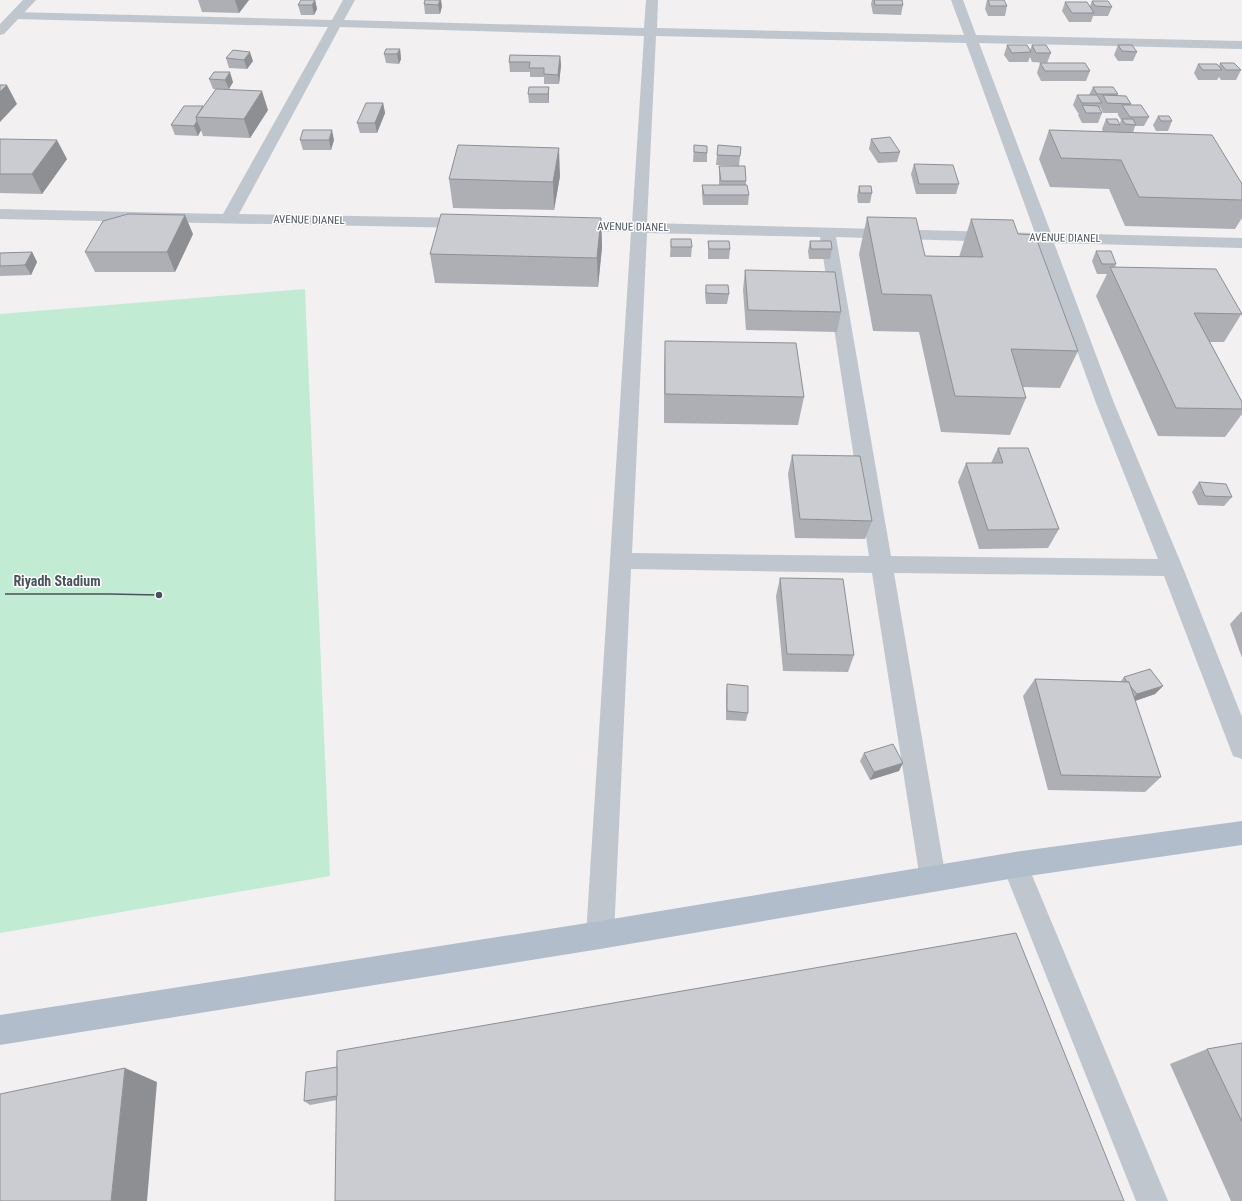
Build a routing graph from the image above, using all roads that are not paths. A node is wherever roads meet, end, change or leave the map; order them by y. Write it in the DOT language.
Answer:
graph roads {
  1 [pos="30,0"];
  2 [pos="349,0"];
  3 [pos="652,0"];
  4 [pos="957,0"];
  5 [pos="16,15"];
  6 [pos="336,24"];
  7 [pos="0,31"];
  8 [pos="650,32"];
  9 [pos="971,39"];
  10 [pos="1242,45"];
  11 [pos="0,214"];
  12 [pos="228,219"];
  13 [pos="482,224"];
  14 [pos="553,225"];
  15 [pos="639,227"];
  16 [pos="827,232"];
  17 [pos="1043,237"];
  18 [pos="1242,243"];
  19 [pos="620,560"];
  20 [pos="881,564"];
  21 [pos="1172,568"];
  22 [pos="1242,748"];
  23 [pos="1242,833"];
  24 [pos="1015,865"];
  25 [pos="933,879"];
  26 [pos="600,935"];
  27 [pos="0,1030"];
  28 [pos="1152,1201"];
  1 -- 5 [label="street"];
  2 -- 6 [label="street"];
  3 -- 8 [label="street"];
  4 -- 9 [label="street"];
  5 -- 6 [label="street"];
  5 -- 7 [label="street"];
  6 -- 8 [label="street"];
  6 -- 12 [label="street"];
  8 -- 9 [label="street"];
  8 -- 15 [label="street"];
  9 -- 10 [label="street"];
  9 -- 17 [label="street"];
  11 -- 12 [label="street, AVENUE DIANEL"];
  12 -- 13 [label="street, AVENUE DIANEL"];
  14 -- 15 [label="street, AVENUE DIANEL"];
  15 -- 16 [label="street, AVENUE DIANEL"];
  15 -- 19 [label="street"];
  16 -- 17 [label="street, AVENUE DIANEL"];
  16 -- 20 [label="street"];
  17 -- 18 [label="street, AVENUE DIANEL"];
  17 -- 21 [label="street"];
  19 -- 20 [label="street"];
  19 -- 26 [label="street"];
  20 -- 21 [label="street"];
  20 -- 25 [label="street"];
  21 -- 22 [label="street"];
  23 -- 24 [label="main road"];
  24 -- 25 [label="main road"];
  24 -- 28 [label="street"];
  25 -- 26 [label="main road"];
  26 -- 27 [label="main road"];
}
